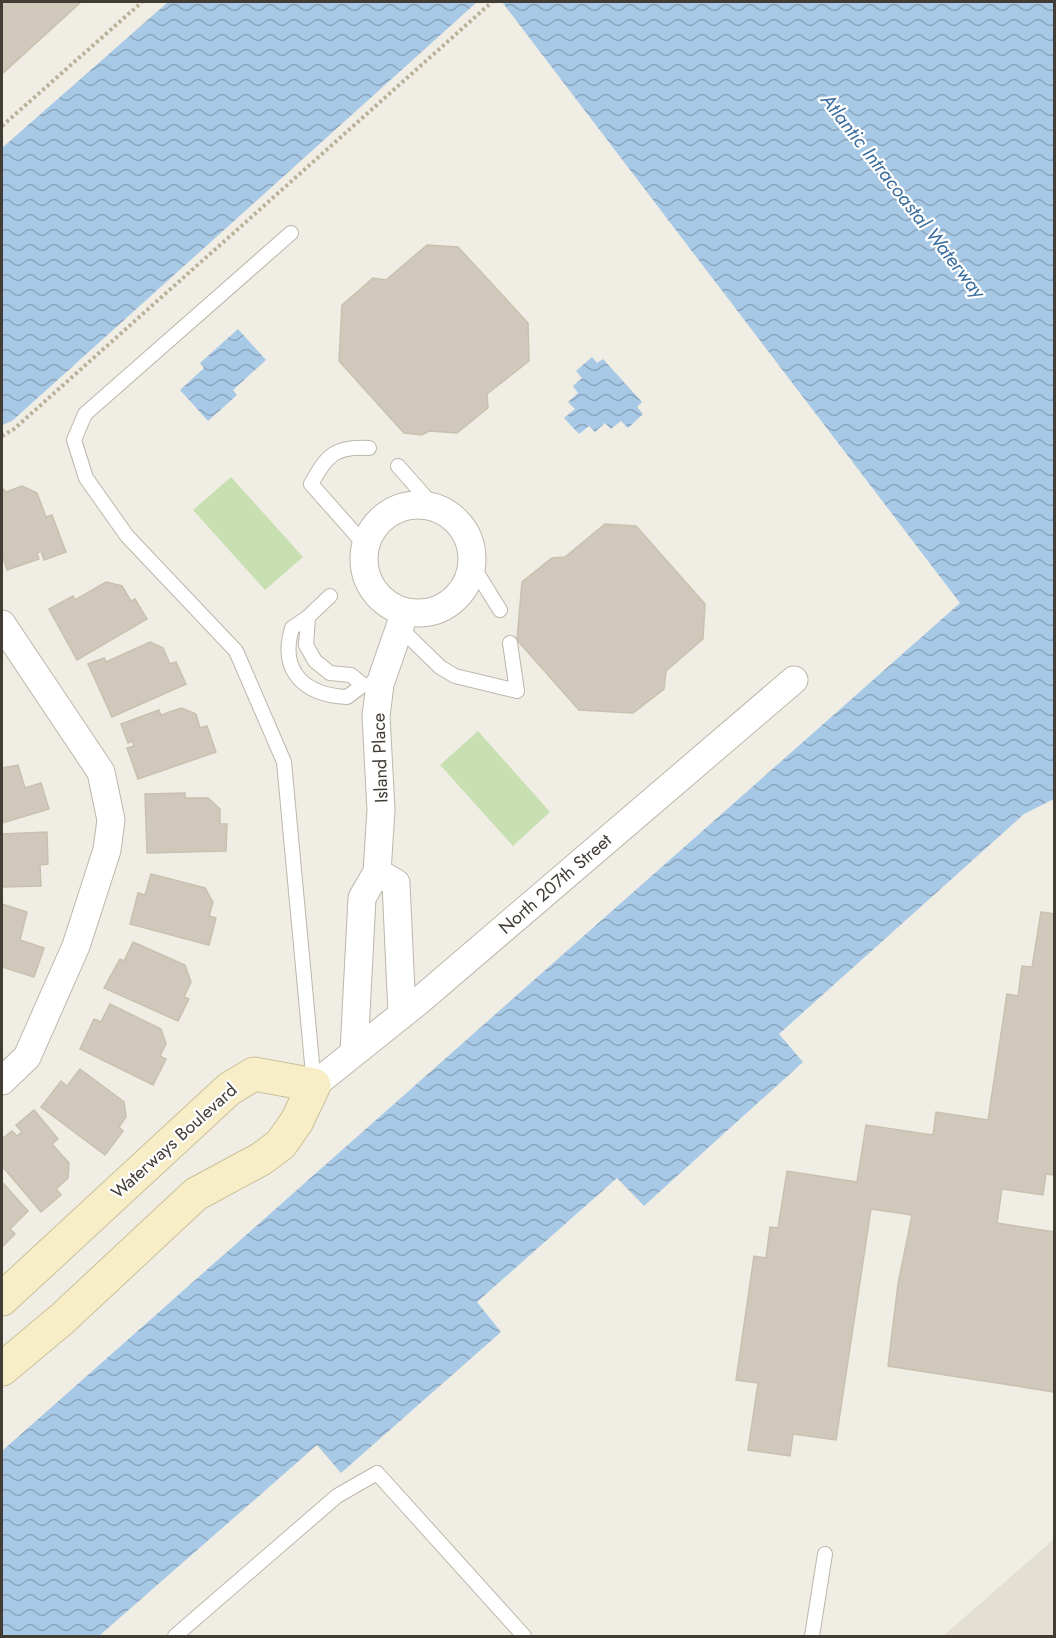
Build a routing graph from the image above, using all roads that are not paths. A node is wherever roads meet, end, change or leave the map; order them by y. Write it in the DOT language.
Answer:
graph roads {
  1 [pos="291,233"];
  2 [pos="369,448"];
  3 [pos="398,466"];
  4 [pos="435,507"];
  5 [pos="365,545"];
  6 [pos="471,565"];
  7 [pos="330,596"];
  8 [pos="500,610"];
  9 [pos="308,617"];
  10 [pos="403,620"];
  11 [pos="2,623"];
  12 [pos="510,643"];
  13 [pos="794,680"];
  14 [pos="372,684"];
  15 [pos="377,872"];
  16 [pos="402,1014"];
  17 [pos="354,1052"];
  18 [pos="2,1081"];
  19 [pos="314,1085"];
  20 [pos="2,1299"];
  21 [pos="2,1369"];
  22 [pos="825,1554"];
  23 [pos="175,1636"];
  24 [pos="524,1636"];
  25 [pos="812,1636"];
  1 -- 19 [label="lane"];
  2 -- 5 [label="lane"];
  3 -- 4 [label="lane"];
  4 -- 5 [label="street"];
  4 -- 6 [label="street"];
  5 -- 10 [label="street"];
  6 -- 8 [label="lane"];
  6 -- 10 [label="street"];
  7 -- 9 [label="lane"];
  9 -- 14 [label="lane"];
  9 -- 14 [label="lane"];
  10 -- 12 [label="lane"];
  10 -- 14 [label="street, Island Place"];
  11 -- 18 [label="street"];
  13 -- 16 [label="street, North 207th Street"];
  14 -- 15 [label="street, Island Place"];
  15 -- 16 [label="street"];
  15 -- 17 [label="street, Island Place"];
  16 -- 17 [label="street, North 207th Street"];
  17 -- 19 [label="street, North 207th Street"];
  19 -- 20 [label="street, Waterways Boulevard"];
  19 -- 21 [label="street"];
  22 -- 25 [label="lane"];
  23 -- 24 [label="lane"];
}
